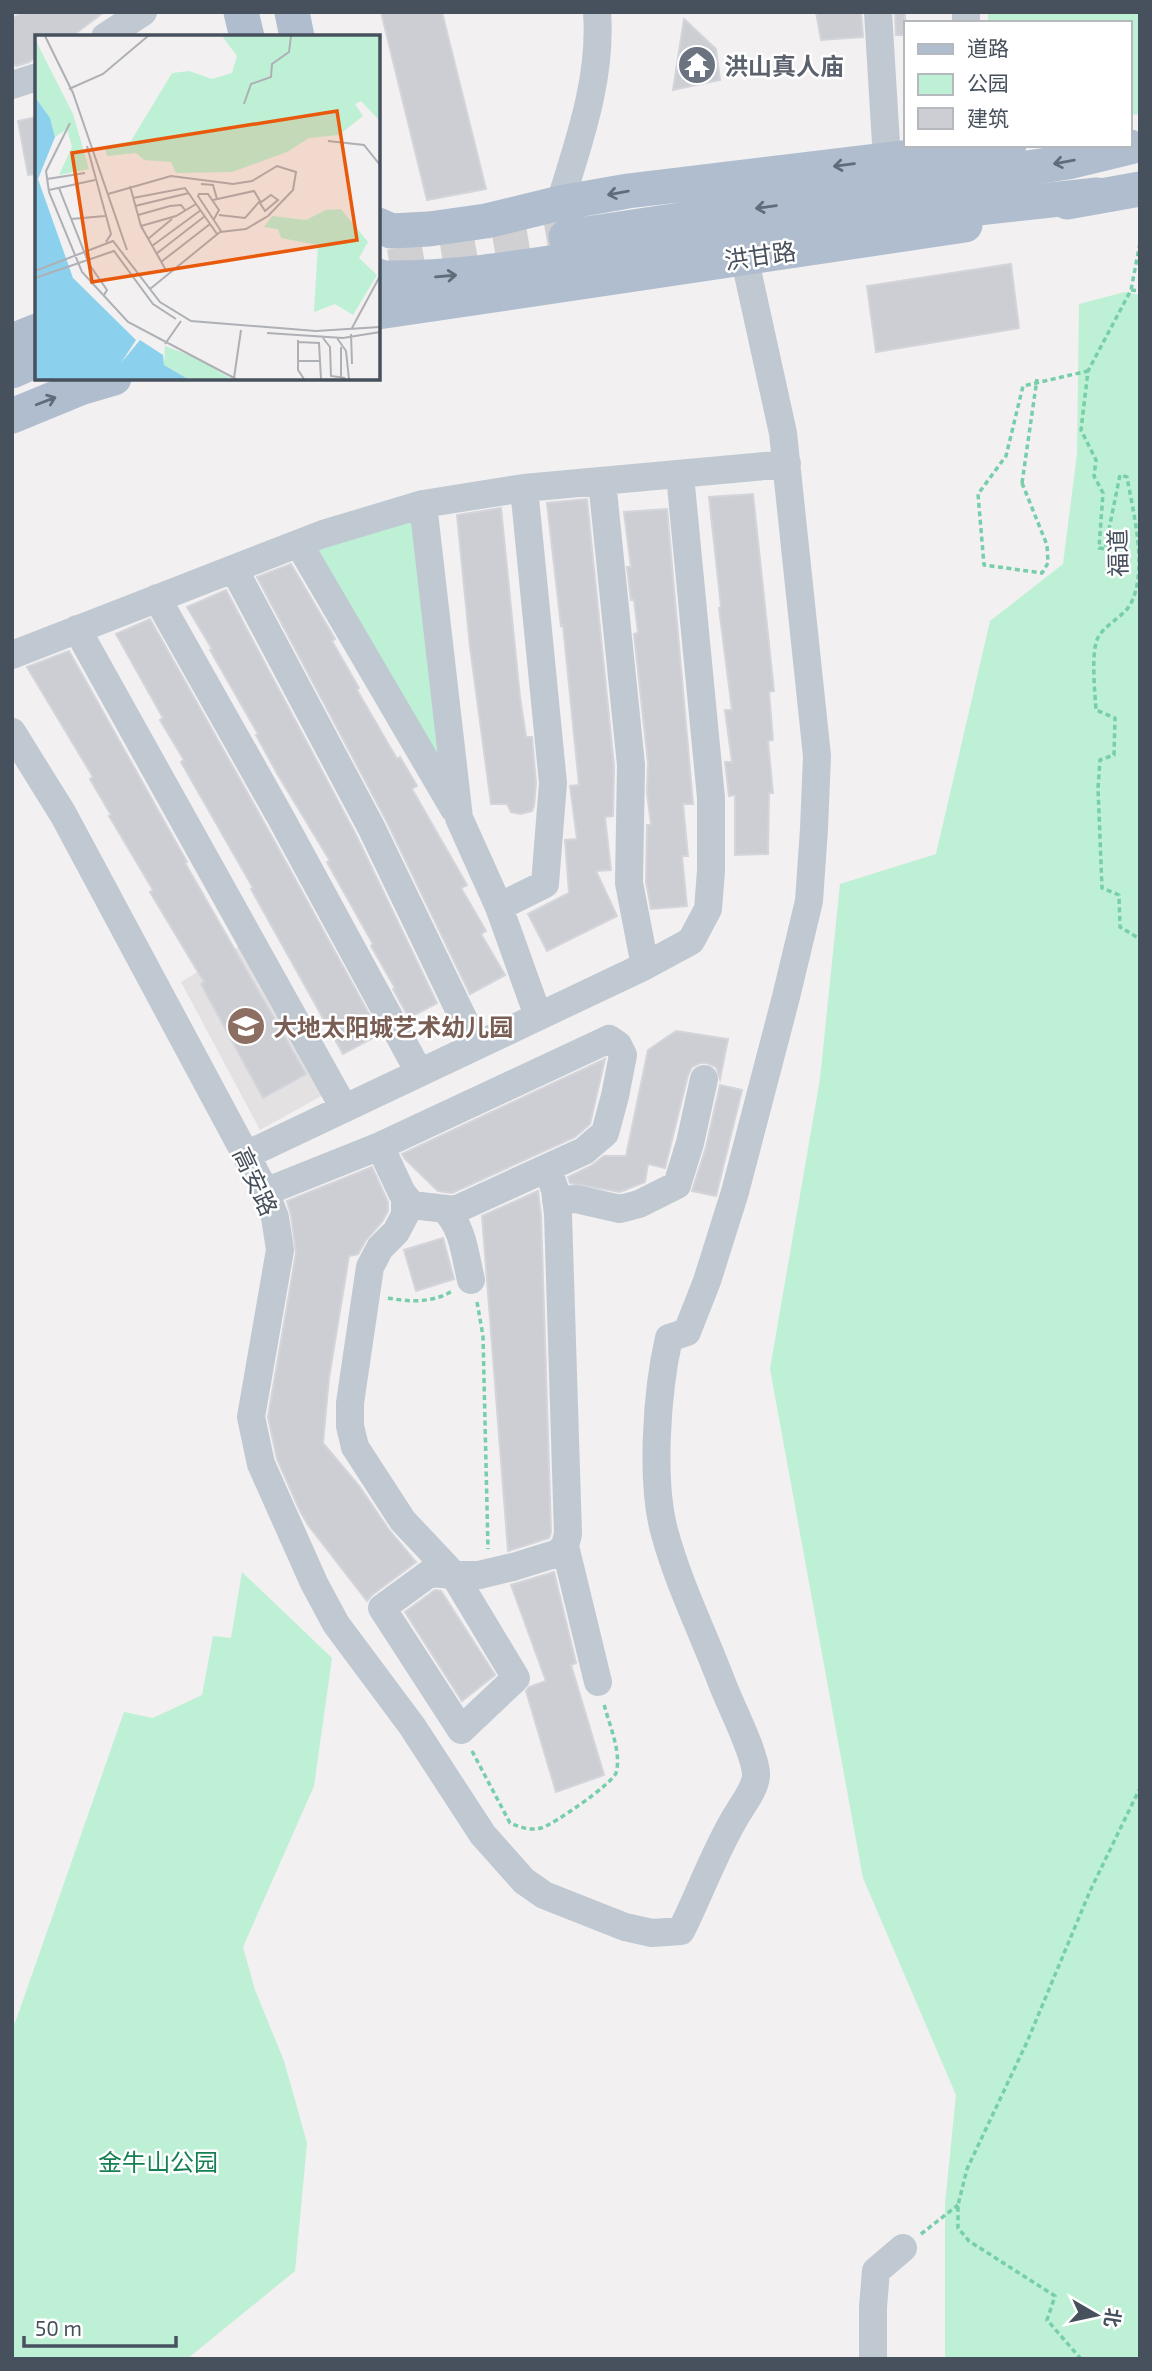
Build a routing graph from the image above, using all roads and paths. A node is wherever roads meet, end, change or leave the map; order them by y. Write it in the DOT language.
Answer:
graph roads {
  1 [pos="143,12"];
  2 [pos="217,12"];
  3 [pos="241,12"];
  4 [pos="292,12"];
  5 [pos="597,12"];
  6 [pos="878,12"];
  7 [pos="108,35"];
  8 [pos="222,35"];
  9 [pos="247,35"];
  10 [pos="297,35"];
  11 [pos="35,78"];
  12 [pos="12,85"];
  13 [pos="993,147"];
  14 [pos="1122,147"];
  15 [pos="887,160"];
  16 [pos="1140,189"];
  17 [pos="1097,195"];
  18 [pos="563,220"];
  19 [pos="380,226"];
  20 [pos="429,229"];
  21 [pos="1140,243"];
  22 [pos="744,256"];
  23 [pos="380,276"];
  24 [pos="1131,289"];
  25 [pos="1140,291"];
  26 [pos="394,309"];
  27 [pos="35,332"];
  28 [pos="12,341"];
  29 [pos="35,361"];
  30 [pos="12,371"];
  31 [pos="1088,371"];
  32 [pos="1037,379"];
  33 [pos="90,383"];
  34 [pos="12,416"];
  35 [pos="787,464"];
  36 [pos="680,475"];
  37 [pos="603,481"];
  38 [pos="524,488"];
  39 [pos="423,504"];
  40 [pos="299,544"];
  41 [pos="234,569"];
  42 [pos="157,598"];
  43 [pos="77,629"];
  44 [pos="12,654"];
  45 [pos="12,732"];
  46 [pos="459,818"];
  47 [pos="499,907"];
  48 [pos="1140,939"];
  49 [pos="645,966"];
  50 [pos="538,1016"];
  51 [pos="476,1045"];
  52 [pos="419,1072"];
  53 [pos="704,1080"];
  54 [pos="344,1108"];
  55 [pos="380,1146"];
  56 [pos="246,1155"];
  57 [pos="548,1169"];
  58 [pos="265,1192"];
  59 [pos="405,1197"];
  60 [pos="556,1200"];
  61 [pos="444,1209"];
  62 [pos="471,1279"];
  63 [pos="367,1291"];
  64 [pos="565,1546"];
  65 [pos="489,1572"];
  66 [pos="454,1575"];
  67 [pos="598,1682"];
  68 [pos="461,1730"];
  69 [pos="1140,1788"];
  70 [pos="958,2205"];
  71 [pos="903,2248"];
  72 [pos="873,2359"];
  73 [pos="1082,2359"];
  1 -- 7 [label="street"];
  2 -- 8 [label="main road"];
  3 -- 9 [label="main road"];
  4 -- 10 [label="main road"];
  5 -- 18 [label="street"];
  6 -- 15 [label="street"];
  11 -- 12 [label="street"];
  13 -- 15 [label="main road"];
  14 -- 18 [label="main road, one-way"];
  15 -- 18 [label="main road, one-way"];
  16 -- 17 [label="main road, 洪甘路"];
  17 -- 22 [label="main road, 洪甘路"];
  23 -- 17 [label="main road, one-way, bridge"];
  18 -- 20 [label="main road"];
  19 -- 20 [label="main road"];
  20 -- 26 [label="main road"];
  21 -- 24 [label="path, 福道"];
  22 -- 26 [label="main road, 洪甘路"];
  22 -- 35 [label="street"];
  24 -- 25 [label="path"];
  24 -- 31 [label="path, 福道"];
  27 -- 28 [label="main road"];
  29 -- 30 [label="main road"];
  31 -- 32 [label="path, bridge"];
  31 -- 48 [label="path, 福道"];
  34 -- 33 [label="main road, one-way"];
  35 -- 36 [label="street"];
  35 -- 58 [label="street, 高安路"];
  36 -- 37 [label="street"];
  36 -- 49 [label="street"];
  37 -- 38 [label="street"];
  37 -- 49 [label="street"];
  38 -- 39 [label="street"];
  38 -- 47 [label="street"];
  39 -- 40 [label="street"];
  39 -- 46 [label="street"];
  40 -- 41 [label="street"];
  40 -- 46 [label="street"];
  41 -- 42 [label="street"];
  41 -- 51 [label="street"];
  42 -- 43 [label="street"];
  42 -- 52 [label="street"];
  43 -- 44 [label="street"];
  43 -- 54 [label="street"];
  45 -- 56 [label="street, 高安路"];
  46 -- 47 [label="street"];
  47 -- 50 [label="street"];
  49 -- 50 [label="street"];
  50 -- 51 [label="street"];
  51 -- 52 [label="street"];
  52 -- 54 [label="street"];
  53 -- 60 [label="street"];
  54 -- 56 [label="street"];
  55 -- 57 [label="street"];
  55 -- 58 [label="street"];
  55 -- 59 [label="street"];
  56 -- 58 [label="street, 高安路"];
  57 -- 60 [label="street"];
  57 -- 61 [label="street"];
  59 -- 61 [label="street"];
  59 -- 63 [label="street"];
  60 -- 64 [label="street"];
  61 -- 62 [label="street"];
  62 -- 63 [label="path"];
  62 -- 65 [label="path"];
  63 -- 66 [label="street"];
  64 -- 65 [label="street"];
  64 -- 67 [label="street"];
  65 -- 66 [label="street"];
  66 -- 68 [label="street"];
  66 -- 68 [label="street"];
  67 -- 68 [label="path"];
  69 -- 70 [label="path"];
  70 -- 71 [label="path"];
  70 -- 73 [label="path"];
  71 -- 72 [label="street"];
}
